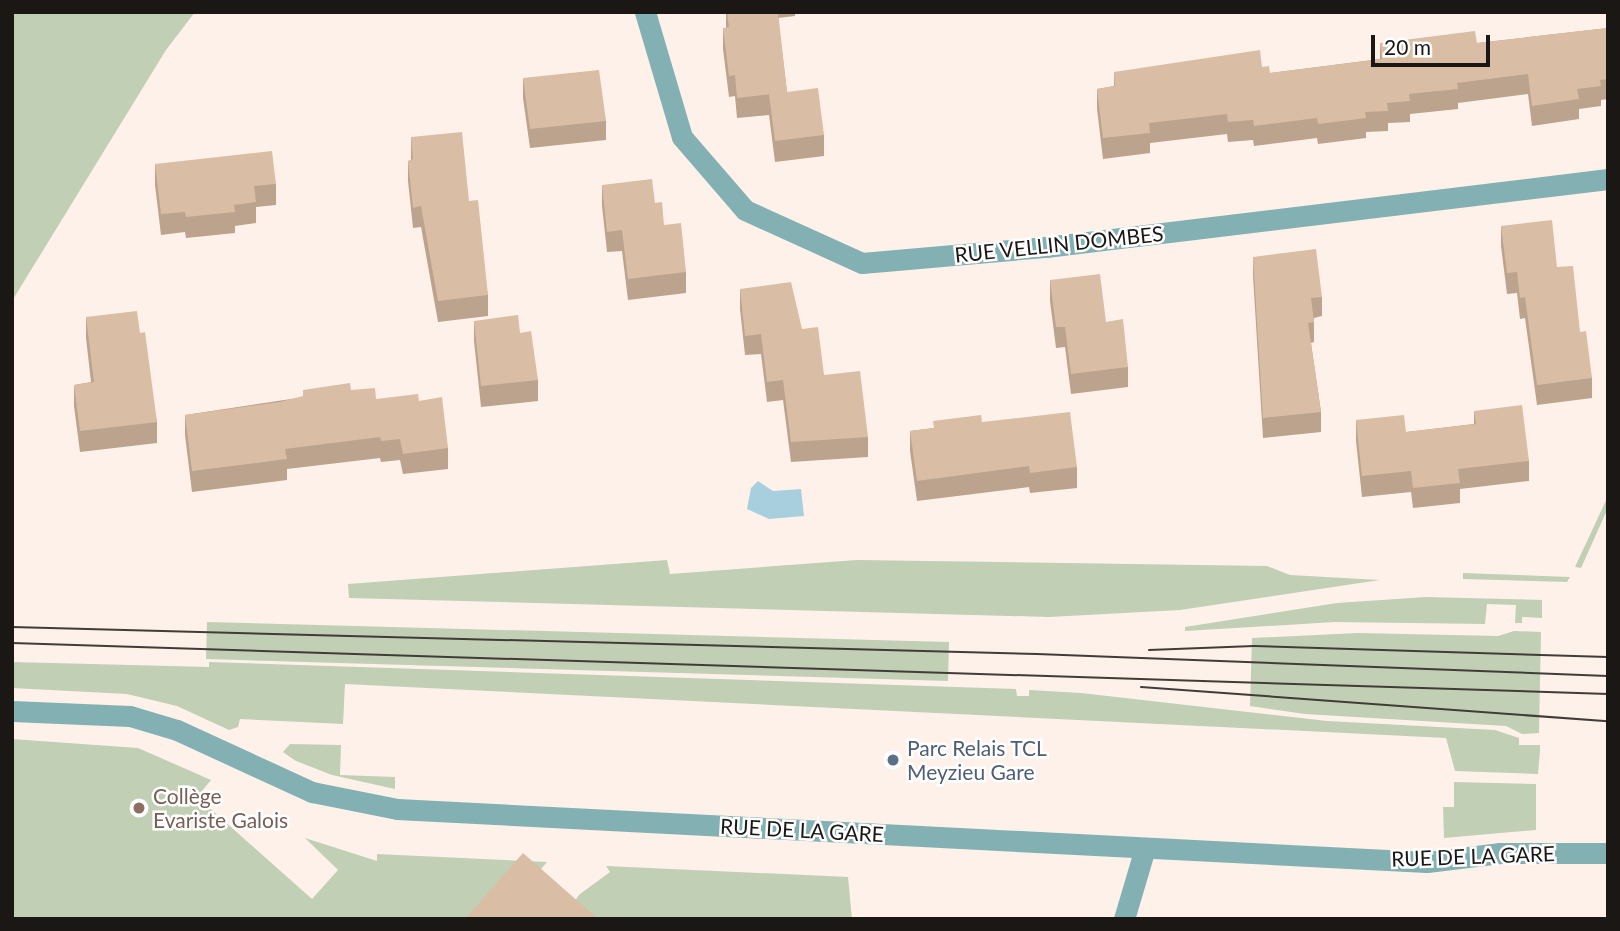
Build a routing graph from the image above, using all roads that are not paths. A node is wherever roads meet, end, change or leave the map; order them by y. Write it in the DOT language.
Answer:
graph roads {
  1 [pos="645,12"];
  2 [pos="1608,180"];
  3 [pos="12,711"];
  4 [pos="1144,848"];
  5 [pos="1608,853"];
  6 [pos="1124,919"];
  1 -- 2 [label="street, RUE VELLIN DOMBES"];
  3 -- 4 [label="street, RUE DE LA GARE"];
  4 -- 5 [label="street, RUE DE LA GARE"];
  4 -- 6 [label="street"];
}
